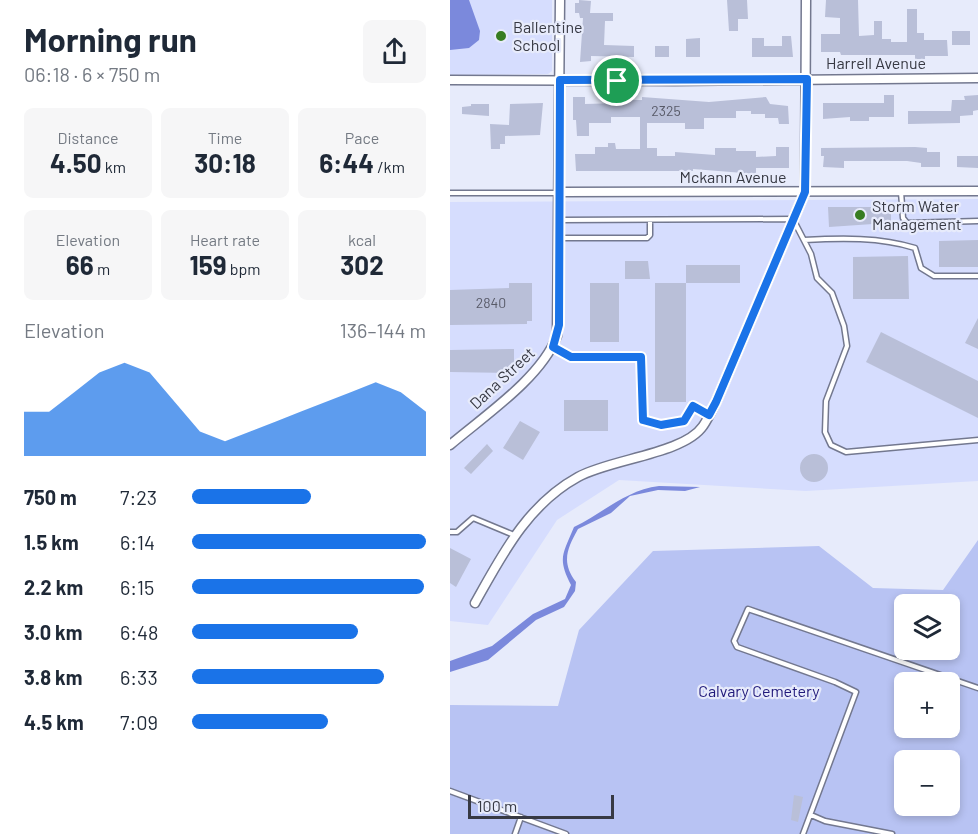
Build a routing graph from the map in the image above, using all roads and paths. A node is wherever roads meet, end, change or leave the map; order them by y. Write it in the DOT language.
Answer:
graph roads {
  1 [pos="560,0"];
  2 [pos="806,0"];
  3 [pos="978,78"];
  4 [pos="807,79"];
  5 [pos="450,80"];
  6 [pos="560,80"];
  7 [pos="560,192"];
  8 [pos="805,192"];
  9 [pos="901,192"];
  10 [pos="978,192"];
  11 [pos="450,193"];
  12 [pos="793,219"];
  13 [pos="560,220"];
  14 [pos="650,220"];
  15 [pos="978,221"];
  16 [pos="560,238"];
  17 [pos="804,240"];
  18 [pos="978,276"];
  19 [pos="553,347"];
  20 [pos="709,415"];
  21 [pos="978,440"];
  22 [pos="450,445"];
  23 [pos="450,532"];
  24 [pos="515,535"];
  25 [pos="475,603"];
  26 [pos="978,688"];
  27 [pos="450,791"];
  28 [pos="811,815"];
  29 [pos="520,817"];
  30 [pos="514,834"];
  31 [pos="567,834"];
  32 [pos="803,834"];
  33 [pos="892,834"];
  1 -- 6 [label="street, Dana Street"];
  2 -- 4 [label="street"];
  3 -- 4 [label="street, Harrell Avenue"];
  4 -- 6 [label="street, Harrell Avenue"];
  4 -- 8 [label="street"];
  5 -- 6 [label="street, Harrell Avenue"];
  6 -- 7 [label="street, Dana Street"];
  7 -- 8 [label="street, Mckann Avenue"];
  7 -- 11 [label="lane"];
  7 -- 13 [label="street, Dana Street"];
  8 -- 9 [label="street, Mckann Avenue"];
  8 -- 12 [label="street"];
  9 -- 10 [label="street, Mckann Avenue"];
  9 -- 15 [label="lane"];
  12 -- 14 [label="lane"];
  12 -- 17 [label="lane"];
  12 -- 20 [label="street"];
  13 -- 14 [label="lane"];
  13 -- 16 [label="street, Dana Street"];
  14 -- 16 [label="lane"];
  16 -- 19 [label="street, Dana Street"];
  17 -- 18 [label="lane"];
  17 -- 21 [label="lane"];
  19 -- 20 [label="lane"];
  19 -- 22 [label="street, Dana Street"];
  20 -- 24 [label="street"];
  23 -- 24 [label="lane"];
  24 -- 25 [label="street"];
  26 -- 28 [label="lane"];
  27 -- 29 [label="lane"];
  28 -- 32 [label="lane"];
  28 -- 33 [label="lane"];
  29 -- 30 [label="lane"];
  29 -- 31 [label="lane"];
}
